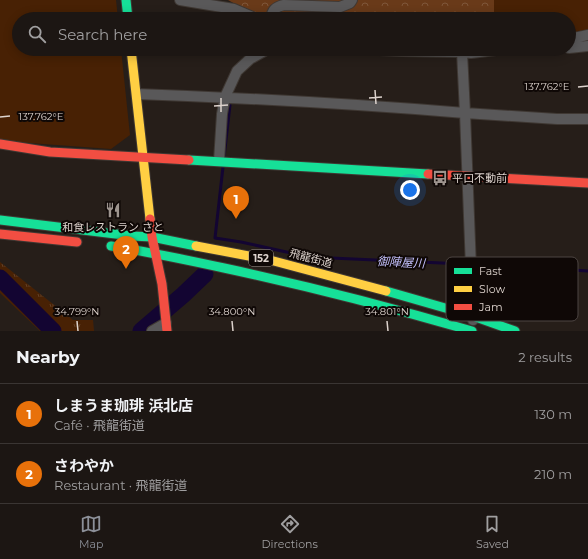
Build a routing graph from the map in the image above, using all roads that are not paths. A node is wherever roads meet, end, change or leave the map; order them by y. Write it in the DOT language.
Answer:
graph roads {
  1 [pos="127,0"];
  2 [pos="180,0"];
  3 [pos="352,0"];
  4 [pos="128,12"];
  5 [pos="241,12"];
  6 [pos="272,12"];
  7 [pos="588,35"];
  8 [pos="576,38"];
  9 [pos="588,46"];
  10 [pos="576,47"];
  11 [pos="132,56"];
  12 [pos="255,56"];
  13 [pos="462,56"];
  14 [pos="137,94"];
  15 [pos="225,97"];
  16 [pos="465,113"];
  17 [pos="588,119"];
  18 [pos="0,144"];
  19 [pos="142,158"];
  20 [pos="219,161"];
  21 [pos="467,176"];
  22 [pos="588,182"];
  23 [pos="0,220"];
  24 [pos="0,234"];
  25 [pos="152,237"];
  26 [pos="86,243"];
  27 [pos="101,245"];
  28 [pos="157,253"];
  29 [pos="471,257"];
  30 [pos="446,308"];
  31 [pos="473,321"];
  32 [pos="487,321"];
  33 [pos="166,327"];
  34 [pos="152,331"];
  35 [pos="472,331"];
  36 [pos="515,331"];
  1 -- 4 [label="main road"];
  2 -- 5 [label="street"];
  3 -- 6 [label="street"];
  7 -- 8 [label="street"];
  9 -- 10 [label="street"];
  11 -- 14 [label="main road"];
  12 -- 15 [label="street"];
  13 -- 16 [label="street"];
  14 -- 15 [label="street"];
  14 -- 19 [label="main road"];
  15 -- 16 [label="street"];
  15 -- 20 [label="street"];
  16 -- 17 [label="street"];
  16 -- 21 [label="street"];
  18 -- 19 [label="main road"];
  19 -- 20 [label="main road"];
  19 -- 25 [label="main road"];
  20 -- 21 [label="main road"];
  21 -- 22 [label="main road"];
  21 -- 29 [label="street"];
  23 -- 25 [label="main road, 飛龍街道 / 152"];
  24 -- 26 [label="main road"];
  25 -- 28 [label="main road"];
  25 -- 30 [label="main road, 飛龍街道 / 152"];
  27 -- 28 [label="main road, 152"];
  28 -- 33 [label="main road"];
  28 -- 35 [label="main road, 152"];
  31 -- 35 [label="street"];
  32 -- 36 [label="main road, 飛龍街道 / 152"];
  33 -- 34 [label="street"];
}
